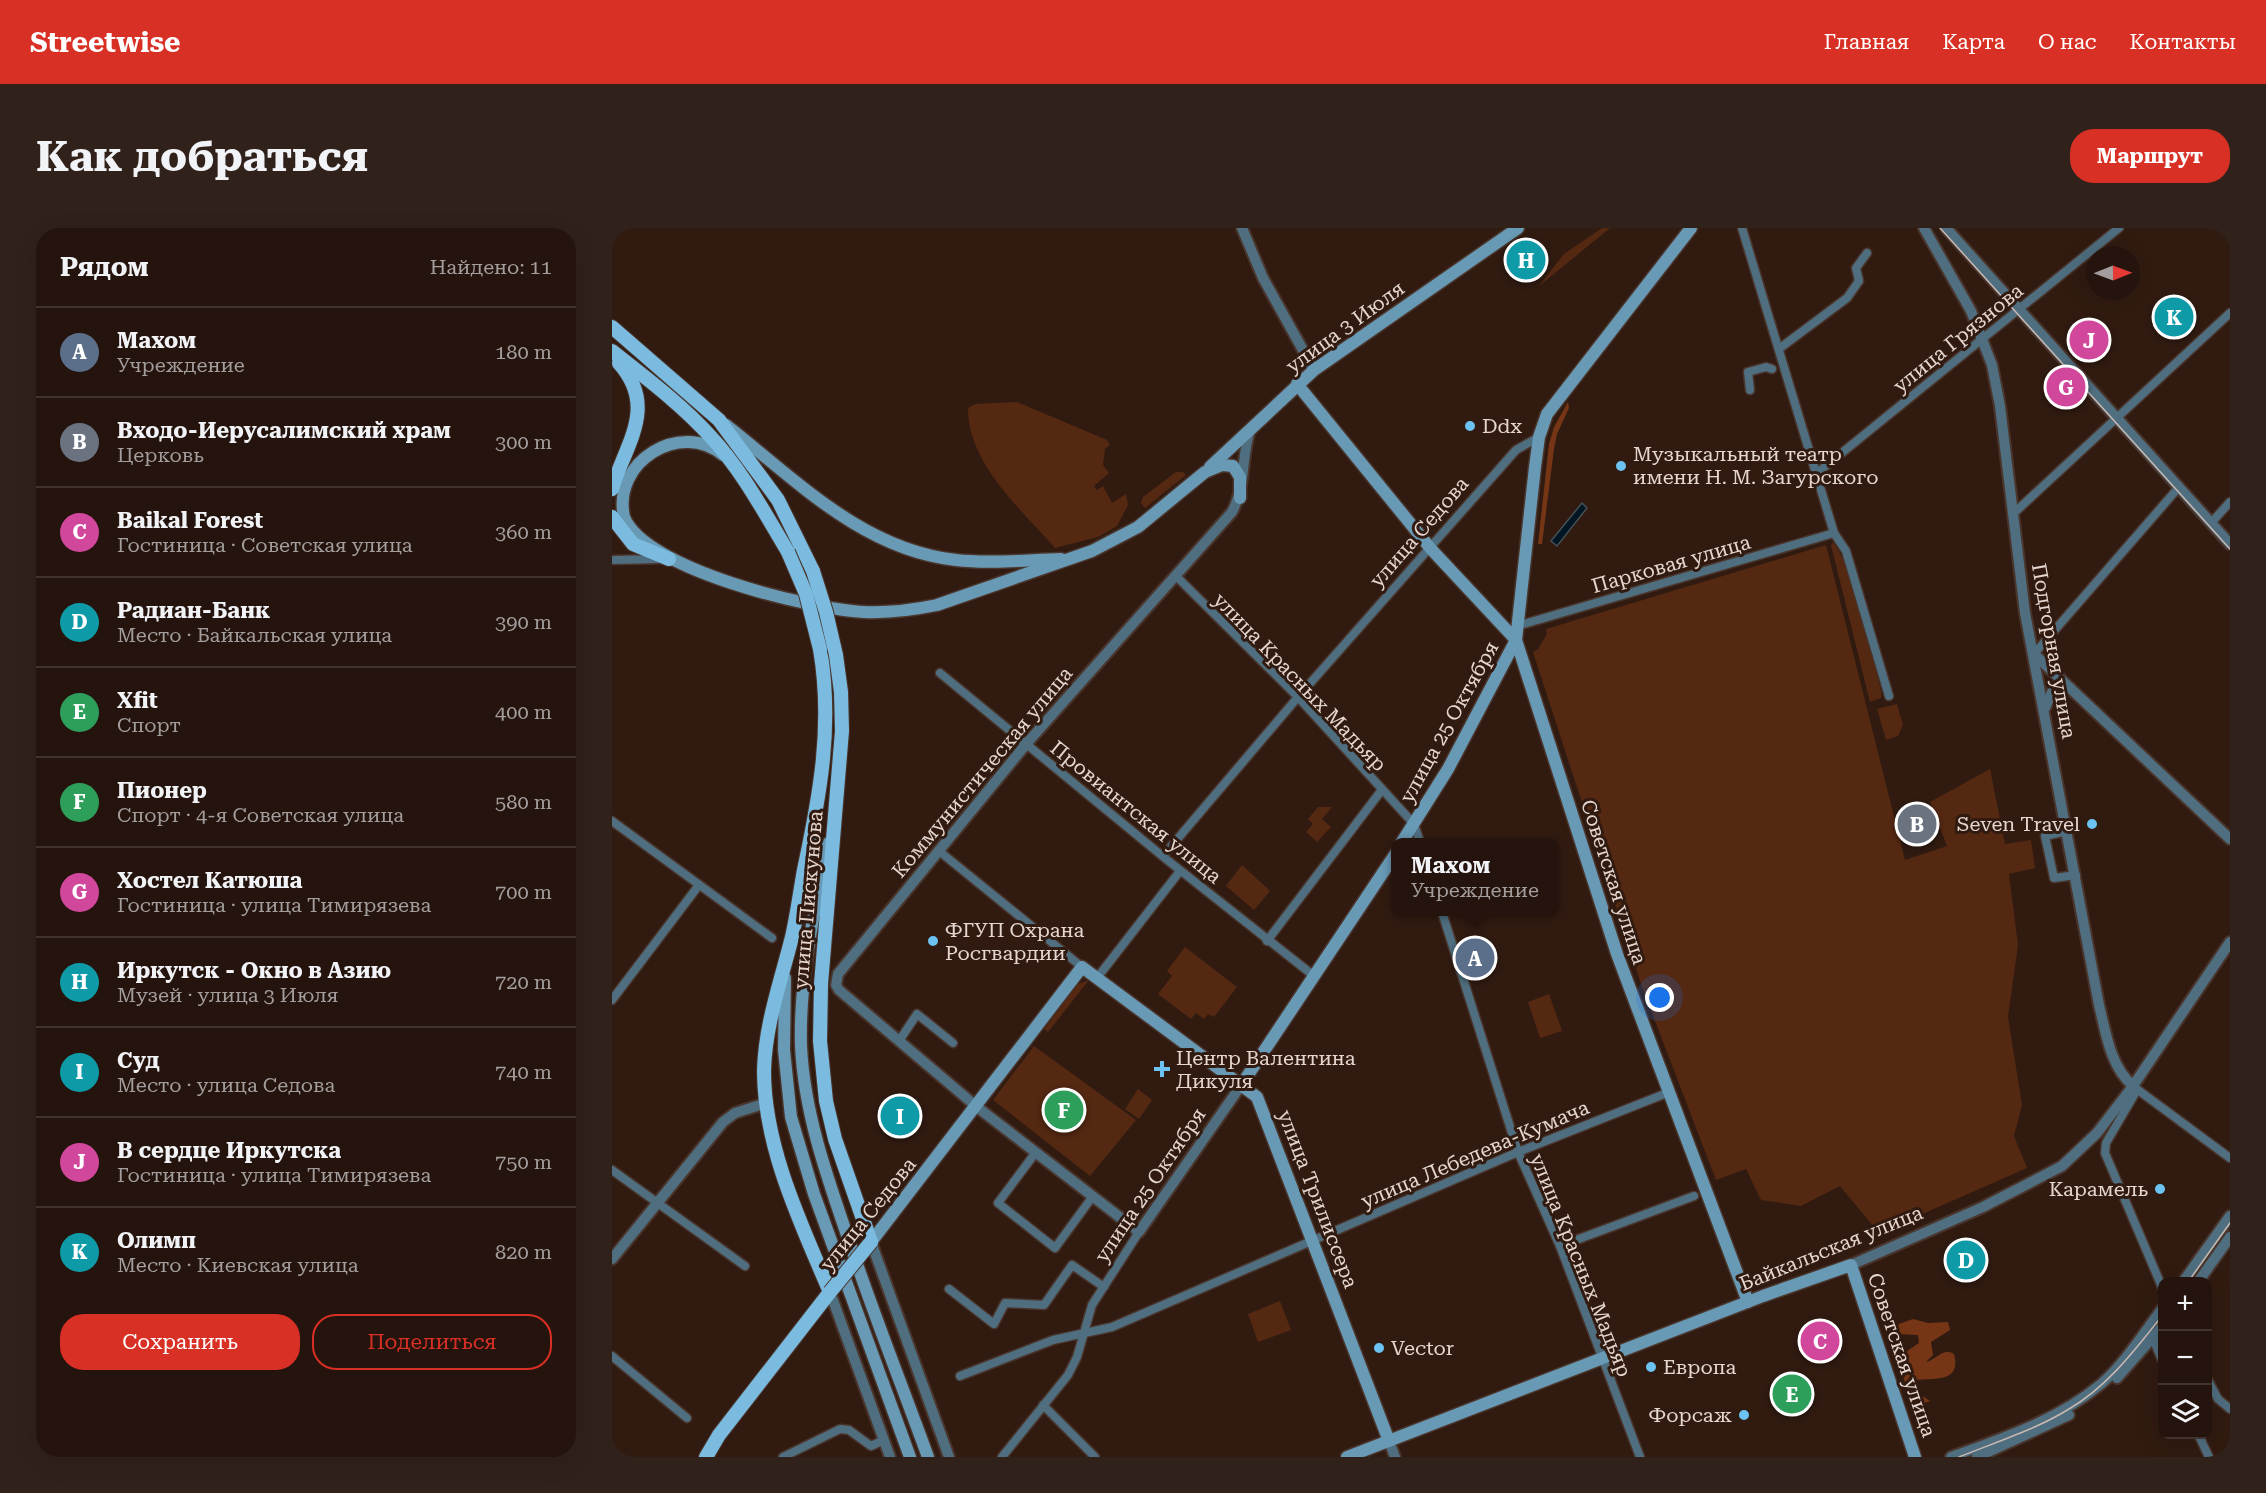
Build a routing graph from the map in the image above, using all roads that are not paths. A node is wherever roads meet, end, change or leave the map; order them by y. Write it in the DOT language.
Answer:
graph roads {
  1 [pos="1242,228"];
  2 [pos="1518,228"];
  3 [pos="1691,228"];
  4 [pos="1742,228"];
  5 [pos="1924,228"];
  6 [pos="1946,228"];
  7 [pos="2119,228"];
  8 [pos="1867,253"];
  9 [pos="2019,310"];
  10 [pos="2230,313"];
  11 [pos="612,327"];
  12 [pos="1983,338"];
  13 [pos="1780,348"];
  14 [pos="612,353"];
  15 [pos="1772,369"];
  16 [pos="1314,370"];
  17 [pos="1297,384"];
  18 [pos="1750,390"];
  19 [pos="2116,419"];
  20 [pos="719,420"];
  21 [pos="1250,429"];
  22 [pos="1539,438"];
  23 [pos="726,458"];
  24 [pos="1205,472"];
  25 [pos="1817,473"];
  26 [pos="2179,487"];
  27 [pos="612,489"];
  28 [pos="1240,498"];
  29 [pos="2230,502"];
  30 [pos="2014,513"];
  31 [pos="612,517"];
  32 [pos="2211,523"];
  33 [pos="1834,533"];
  34 [pos="2230,543"];
  35 [pos="1431,549"];
  36 [pos="1074,558"];
  37 [pos="669,559"];
  38 [pos="612,560"];
  39 [pos="1175,575"];
  40 [pos="1517,626"];
  41 [pos="1516,640"];
  42 [pos="2034,654"];
  43 [pos="940,673"];
  44 [pos="2070,689"];
  45 [pos="1889,696"];
  46 [pos="1298,697"];
  47 [pos="2045,710"];
  48 [pos="1027,743"];
  49 [pos="1381,791"];
  50 [pos="836,795"];
  51 [pos="612,821"];
  52 [pos="1414,824"];
  53 [pos="2068,831"];
  54 [pos="1405,838"];
  55 [pos="1418,838"];
  56 [pos="2230,839"];
  57 [pos="939,851"];
  58 [pos="1163,856"];
  59 [pos="1391,859"];
  60 [pos="1180,871"];
  61 [pos="2076,875"];
  62 [pos="699,885"];
  63 [pos="1443,916"];
  64 [pos="792,936"];
  65 [pos="772,938"];
  66 [pos="1267,941"];
  67 [pos="2230,942"];
  68 [pos="1082,967"];
  69 [pos="1314,976"];
  70 [pos="1098,978"];
  71 [pos="612,1000"];
  72 [pos="898,1041"];
  73 [pos="954,1043"];
  74 [pos="1242,1084"];
  75 [pos="2135,1088"];
  76 [pos="1667,1093"];
  77 [pos="766,1103"];
  78 [pos="977,1107"];
  79 [pos="1036,1152"];
  80 [pos="1518,1152"];
  81 [pos="2230,1158"];
  82 [pos="612,1170"];
  83 [pos="1093,1196"];
  84 [pos="1694,1196"];
  85 [pos="657,1204"];
  86 [pos="2230,1216"];
  87 [pos="1139,1232"];
  88 [pos="2230,1237"];
  89 [pos="1314,1240"];
  90 [pos="871,1242"];
  91 [pos="1560,1246"];
  92 [pos="612,1259"];
  93 [pos="1851,1265"];
  94 [pos="745,1266"];
  95 [pos="2159,1277"];
  96 [pos="2186,1277"];
  97 [pos="2201,1277"];
  98 [pos="1104,1287"];
  99 [pos="949,1290"];
  100 [pos="830,1292"];
  101 [pos="1748,1302"];
  102 [pos="2158,1315"];
  103 [pos="2159,1331"];
  104 [pos="1083,1333"];
  105 [pos="2152,1339"];
  106 [pos="2158,1350"];
  107 [pos="612,1356"];
  108 [pos="1602,1360"];
  109 [pos="960,1376"];
  110 [pos="2211,1385"];
  111 [pos="1043,1405"];
  112 [pos="2230,1409"];
  113 [pos="687,1418"];
  114 [pos="2200,1439"];
  115 [pos="884,1440"];
  116 [pos="1389,1441"];
  117 [pos="706,1457"];
  118 [pos="783,1457"];
  119 [pos="890,1457"];
  120 [pos="910,1457"];
  121 [pos="928,1457"];
  122 [pos="949,1457"];
  123 [pos="1002,1457"];
  124 [pos="1095,1457"];
  125 [pos="1347,1457"];
  126 [pos="1395,1457"];
  127 [pos="1640,1457"];
  128 [pos="1915,1457"];
  129 [pos="1951,1457"];
  130 [pos="1977,1457"];
  131 [pos="2209,1457"];
  1 -- 16 [label="street"];
  2 -- 16 [label="main road, улица 3 Июля"];
  3 -- 22 [label="main road"];
  4 -- 13 [label="street"];
  5 -- 12 [label="street, Подгорная улица"];
  6 -- 9 [label="street"];
  7 -- 9 [label="street, улица Грязнова"];
  8 -- 13 [label="street"];
  9 -- 12 [label="street, улица Грязнова"];
  9 -- 19 [label="street"];
  10 -- 19 [label="street"];
  11 -- 20 [label="main road"];
  12 -- 25 [label="street, улица Грязнова"];
  12 -- 30 [label="street, Подгорная улица"];
  13 -- 25 [label="street"];
  14 -- 23 [label="main road"];
  14 -- 27 [label="main road"];
  15 -- 18 [label="street"];
  16 -- 17 [label="main road, улица 3 Июля"];
  17 -- 21 [label="main road, улица 3 Июля"];
  17 -- 35 [label="main road"];
  19 -- 26 [label="street"];
  19 -- 30 [label="street"];
  20 -- 36 [label="main road"];
  20 -- 50 [label="main road, bridge"];
  21 -- 24 [label="main road, улица 3 Июля"];
  21 -- 28 [label="street, Коммунистическая улица"];
  22 -- 35 [label="street, улица Седова"];
  22 -- 40 [label="main road, улица 25 Октября"];
  23 -- 37 [label="main road, улица 3 Июля"];
  23 -- 64 [label="main road, bridge"];
  24 -- 28 [label="main road"];
  24 -- 36 [label="main road, улица 3 Июля"];
  25 -- 33 [label="street"];
  26 -- 32 [label="street"];
  26 -- 42 [label="street"];
  28 -- 39 [label="street, Коммунистическая улица"];
  29 -- 32 [label="street"];
  30 -- 42 [label="street, Подгорная улица"];
  31 -- 37 [label="main road"];
  32 -- 34 [label="street"];
  33 -- 40 [label="street, Парковая улица"];
  33 -- 45 [label="street"];
  35 -- 41 [label="main road"];
  35 -- 46 [label="street, улица Седова"];
  36 -- 37 [label="main road, улица 3 Июля"];
  37 -- 38 [label="street"];
  39 -- 46 [label="street, улица Красных Мадьяр"];
  39 -- 48 [label="street, Коммунистическая улица"];
  40 -- 41 [label="main road, улица 25 Октября"];
  41 -- 52 [label="main road, улица 25 Октября"];
  41 -- 76 [label="main road, Советская улица"];
  42 -- 44 [label="street"];
  42 -- 47 [label="street, Подгорная улица"];
  43 -- 48 [label="street, Провиантская улица"];
  44 -- 47 [label="street"];
  44 -- 56 [label="street"];
  46 -- 49 [label="street, улица Красных Мадьяр"];
  46 -- 58 [label="street, улица Седова"];
  47 -- 53 [label="street, Подгорная улица"];
  48 -- 57 [label="street, Коммунистическая улица"];
  48 -- 58 [label="street, Провиантская улица"];
  49 -- 52 [label="street, улица Красных Мадьяр"];
  49 -- 66 [label="street"];
  50 -- 90 [label="main road, улица Пискунова"];
  50 -- 121 [label="main road, улица Пискунова"];
  51 -- 62 [label="street"];
  52 -- 54 [label="main road, улица 25 Октября"];
  52 -- 55 [label="street, улица Красных Мадьяр"];
  53 -- 61 [label="street, Подгорная улица"];
  53 -- 61 [label="street"];
  57 -- 68 [label="street, улица Трилиссера"];
  57 -- 72 [label="street, Коммунистическая улица"];
  58 -- 60 [label="street, Провиантская улица"];
  59 -- 69 [label="main road, улица 25 Октября"];
  60 -- 66 [label="street, Провиантская улица"];
  60 -- 70 [label="street"];
  61 -- 75 [label="street, Подгорная улица"];
  62 -- 65 [label="street"];
  62 -- 71 [label="street"];
  63 -- 80 [label="street, улица Красных Мадьяр"];
  64 -- 77 [label="main road"];
  64 -- 120 [label="main road, улица Пискунова"];
  66 -- 69 [label="street, Провиантская улица"];
  67 -- 75 [label="street, Байкальская улица"];
  68 -- 70 [label="main road, улица Трилиссера"];
  68 -- 78 [label="main road, улица Седова"];
  69 -- 74 [label="main road, улица 25 Октября"];
  70 -- 74 [label="main road, улица Трилиссера"];
  72 -- 73 [label="street"];
  72 -- 78 [label="street, Коммунистическая улица"];
  74 -- 87 [label="street, улица 25 Октября"];
  74 -- 89 [label="main road, улица Трилиссера"];
  75 -- 81 [label="street"];
  75 -- 93 [label="street, Байкальская улица"];
  75 -- 95 [label="street"];
  76 -- 80 [label="street, улица Лебедева-Кумача"];
  76 -- 101 [label="main road, Советская улица"];
  77 -- 85 [label="street"];
  77 -- 100 [label="main road"];
  78 -- 79 [label="street, Коммунистическая улица"];
  78 -- 90 [label="main road, улица Седова"];
  79 -- 83 [label="street, Коммунистическая улица"];
  79 -- 83 [label="street"];
  80 -- 89 [label="street, улица Лебедева-Кумача"];
  80 -- 91 [label="street, улица Красных Мадьяр"];
  82 -- 85 [label="street"];
  83 -- 87 [label="street, Коммунистическая улица"];
  84 -- 91 [label="street"];
  85 -- 92 [label="street"];
  85 -- 94 [label="street"];
  86 -- 96 [label="street"];
  87 -- 98 [label="street, улица 25 Октября"];
  88 -- 97 [label="street"];
  89 -- 104 [label="street, улица Лебедева-Кумача"];
  89 -- 116 [label="main road, улица Трилиссера"];
  90 -- 100 [label="main road, улица Седова, bridge"];
  90 -- 122 [label="street, улица Пискунова"];
  91 -- 108 [label="street, улица Красных Мадьяр"];
  93 -- 101 [label="main road, Байкальская улица"];
  93 -- 128 [label="main road, Советская улица"];
  98 -- 99 [label="street"];
  98 -- 104 [label="street, улица 25 Октября"];
  100 -- 115 [label="street"];
  100 -- 117 [label="main road, улица Седова"];
  101 -- 108 [label="main road, Байкальская улица"];
  102 -- 129 [label="street"];
  103 -- 105 [label="street"];
  104 -- 109 [label="street, улица Лебедева-Кумача"];
  104 -- 111 [label="street, улица 25 Октября"];
  105 -- 106 [label="street"];
  105 -- 130 [label="street"];
  107 -- 113 [label="street"];
  108 -- 116 [label="main road, Байкальская улица"];
  108 -- 127 [label="street, улица Красных Мадьяр"];
  110 -- 112 [label="street"];
  111 -- 123 [label="street, улица 25 Октября"];
  111 -- 124 [label="street"];
  114 -- 131 [label="street"];
  115 -- 118 [label="street"];
  115 -- 119 [label="street"];
  116 -- 125 [label="main road, Байкальская улица"];
  116 -- 126 [label="street, улица Трилиссера"];
}
